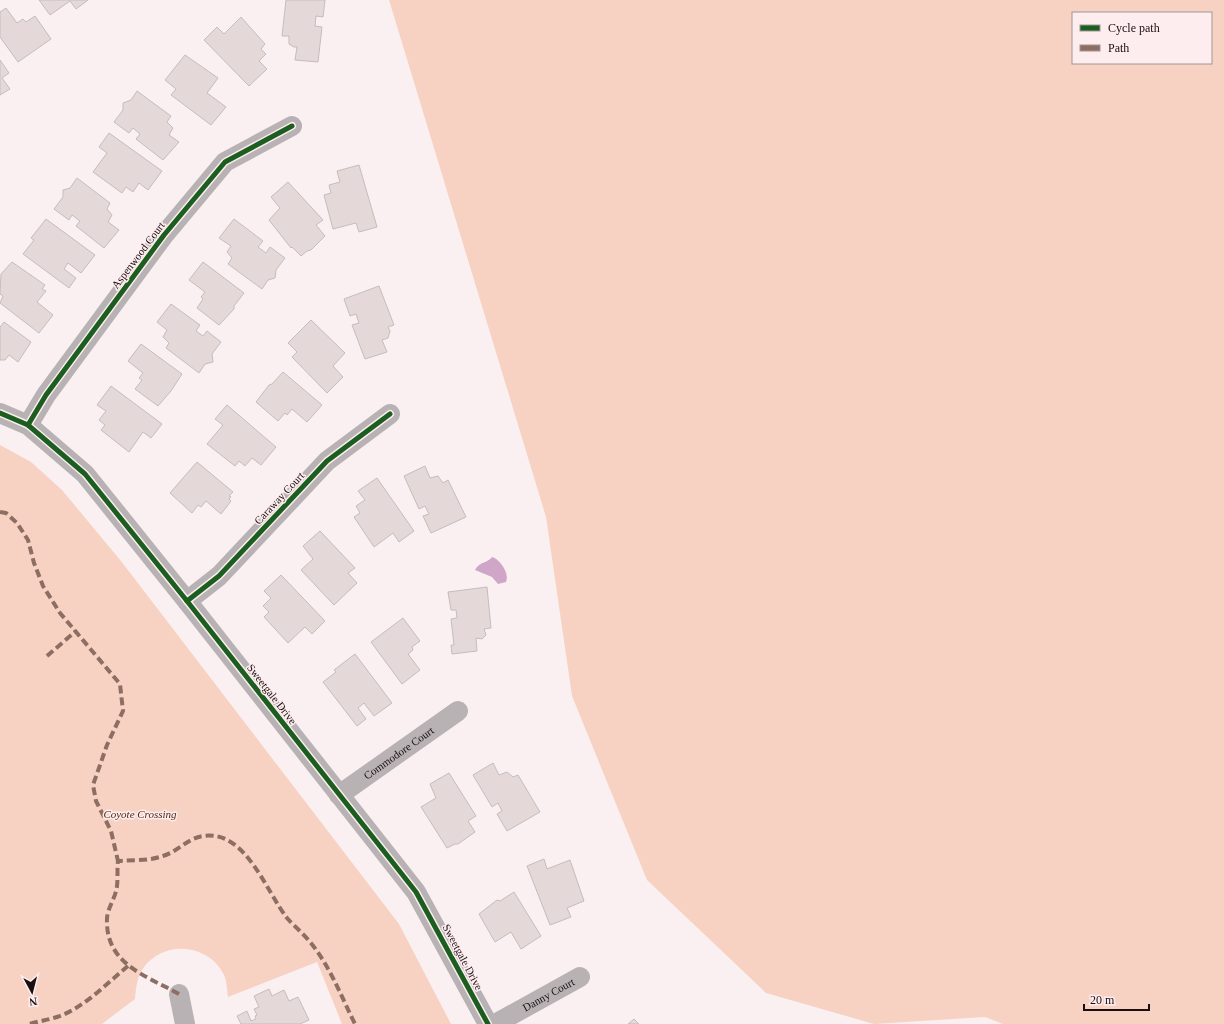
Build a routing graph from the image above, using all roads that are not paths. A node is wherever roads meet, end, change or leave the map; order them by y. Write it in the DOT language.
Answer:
graph roads {
  1 [pos="292,126"];
  2 [pos="0,413"];
  3 [pos="390,414"];
  4 [pos="28,425"];
  5 [pos="186,601"];
  6 [pos="458,711"];
  7 [pos="339,796"];
  8 [pos="580,977"];
  9 [pos="180,994"];
  10 [pos="185,1024"];
  11 [pos="488,1024"];
  12 [pos="495,1024"];
  1 -- 4 [label="street, Aspenwood Court"];
  2 -- 4 [label="street, Sweetgale Drive"];
  3 -- 5 [label="street, Caraway Court"];
  4 -- 5 [label="street, Sweetgale Drive"];
  5 -- 7 [label="street, Sweetgale Drive"];
  6 -- 7 [label="street, Commodore Court"];
  7 -- 11 [label="street, Sweetgale Drive"];
  8 -- 12 [label="street, Danny Court"];
  9 -- 10 [label="street"];
}
